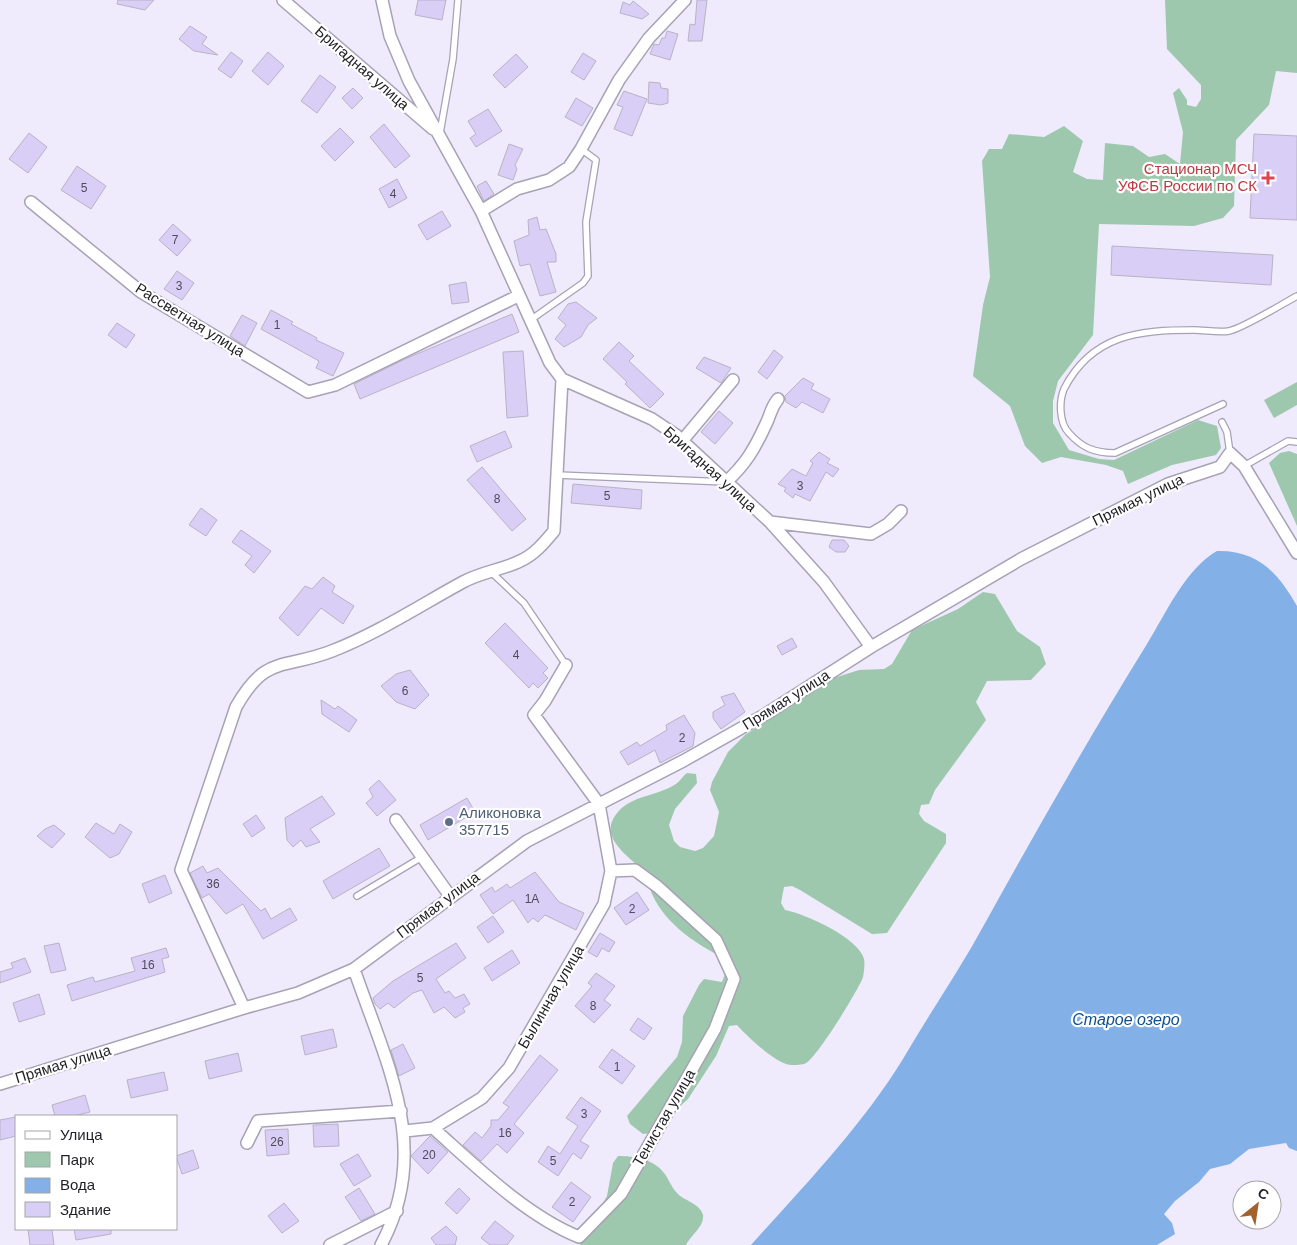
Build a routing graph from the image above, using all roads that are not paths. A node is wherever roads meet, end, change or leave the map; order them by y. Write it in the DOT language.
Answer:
graph roads {
  1 [pos="283,0"];
  2 [pos="382,0"];
  3 [pos="458,0"];
  4 [pos="685,0"];
  5 [pos="440,135"];
  6 [pos="581,149"];
  7 [pos="31,202"];
  8 [pos="480,212"];
  9 [pos="518,296"];
  10 [pos="1297,296"];
  11 [pos="530,322"];
  12 [pos="562,379"];
  13 [pos="734,380"];
  14 [pos="778,399"];
  15 [pos="1223,404"];
  16 [pos="1222,422"];
  17 [pos="682,440"];
  18 [pos="1297,442"];
  19 [pos="1230,453"];
  20 [pos="1244,466"];
  21 [pos="557,475"];
  22 [pos="726,482"];
  23 [pos="901,511"];
  24 [pos="770,522"];
  25 [pos="1297,552"];
  26 [pos="490,571"];
  27 [pos="872,647"];
  28 [pos="566,665"];
  29 [pos="599,804"];
  30 [pos="396,820"];
  31 [pos="422,857"];
  32 [pos="611,871"];
  33 [pos="357,896"];
  34 [pos="450,896"];
  35 [pos="354,969"];
  36 [pos="244,1008"];
  37 [pos="0,1084"];
  38 [pos="401,1111"];
  39 [pos="433,1128"];
  40 [pos="405,1131"];
  41 [pos="247,1143"];
  42 [pos="397,1211"];
  43 [pos="564,1230"];
  44 [pos="330,1245"];
  45 [pos="382,1245"];
  46 [pos="574,1245"];
  1 -- 5 [label="street, Бригадная улица"];
  2 -- 5 [label="street, Бригадная улица"];
  3 -- 5 [label="lane"];
  4 -- 6 [label="street"];
  5 -- 8 [label="street, Бригадная улица"];
  6 -- 8 [label="street"];
  6 -- 11 [label="lane"];
  7 -- 9 [label="street, Рассветная улица"];
  8 -- 9 [label="street, Бригадная улица"];
  9 -- 11 [label="street, Бригадная улица"];
  10 -- 15 [label="lane"];
  11 -- 12 [label="street, Бригадная улица"];
  12 -- 17 [label="street, Бригадная улица"];
  12 -- 21 [label="street"];
  13 -- 17 [label="street"];
  14 -- 22 [label="street"];
  16 -- 19 [label="lane"];
  17 -- 22 [label="street, Бригадная улица"];
  18 -- 20 [label="lane"];
  19 -- 20 [label="street"];
  19 -- 27 [label="street, Прямая улица"];
  20 -- 25 [label="street"];
  21 -- 22 [label="lane"];
  21 -- 26 [label="street"];
  22 -- 24 [label="street, Бригадная улица"];
  23 -- 24 [label="street"];
  24 -- 27 [label="street, Бригадная улица"];
  26 -- 28 [label="lane"];
  26 -- 36 [label="street"];
  27 -- 29 [label="street, Прямая улица"];
  28 -- 29 [label="street"];
  29 -- 32 [label="street, Былинная улица"];
  29 -- 34 [label="street, Прямая улица"];
  30 -- 31 [label="street"];
  31 -- 33 [label="lane"];
  31 -- 34 [label="street"];
  32 -- 39 [label="street, Былинная улица"];
  32 -- 43 [label="street, Тенистая улица"];
  34 -- 35 [label="street, Прямая улица"];
  35 -- 36 [label="street, Прямая улица"];
  35 -- 38 [label="street"];
  36 -- 37 [label="street, Прямая улица"];
  38 -- 40 [label="street"];
  38 -- 41 [label="street"];
  39 -- 40 [label="street, Былинная улица"];
  39 -- 43 [label="street"];
  40 -- 42 [label="street"];
  42 -- 44 [label="street"];
  42 -- 45 [label="street"];
  43 -- 46 [label="street"];
}
